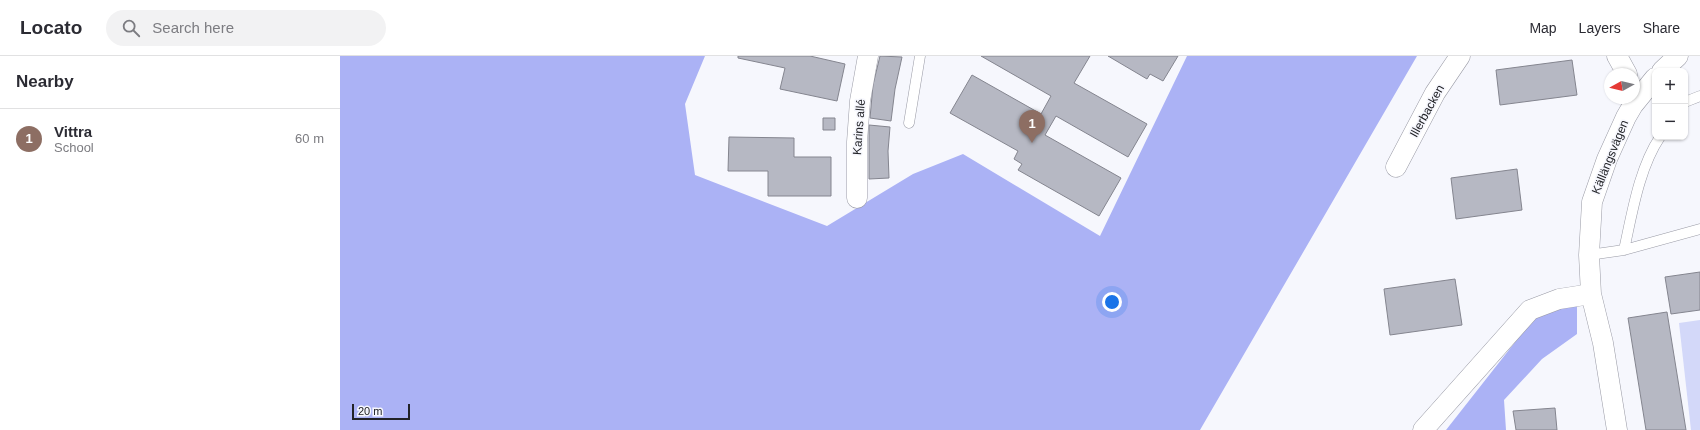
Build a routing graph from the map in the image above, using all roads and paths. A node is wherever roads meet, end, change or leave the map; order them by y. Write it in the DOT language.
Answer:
graph roads {
  1 [pos="868,56"];
  2 [pos="920,56"];
  3 [pos="1460,56"];
  4 [pos="1617,56"];
  5 [pos="1678,56"];
  6 [pos="1624,68"];
  7 [pos="1665,68"];
  8 [pos="1652,81"];
  9 [pos="1640,94"];
  10 [pos="1700,96"];
  11 [pos="1688,101"];
  12 [pos="1632,104"];
  13 [pos="909,123"];
  14 [pos="1658,140"];
  15 [pos="1396,167"];
  16 [pos="857,198"];
  17 [pos="1700,229"];
  18 [pos="1624,250"];
  19 [pos="1589,255"];
  20 [pos="1591,294"];
  21 [pos="1424,430"];
  22 [pos="1617,430"];
  1 -- 16 [label="street, Karins allé"];
  2 -- 13 [label="lane"];
  3 -- 15 [label="street, Illerbacken"];
  4 -- 6 [label="street"];
  5 -- 7 [label="street"];
  8 -- 9 [label="street, Källängsvägen"];
  10 -- 11 [label="lane"];
  12 -- 19 [label="street, Källängsvägen"];
  14 -- 18 [label="lane"];
  17 -- 18 [label="lane"];
  18 -- 19 [label="lane"];
  19 -- 20 [label="street, Källängsvägen"];
  20 -- 21 [label="street"];
  20 -- 22 [label="street, Källängsvägen"];
}
